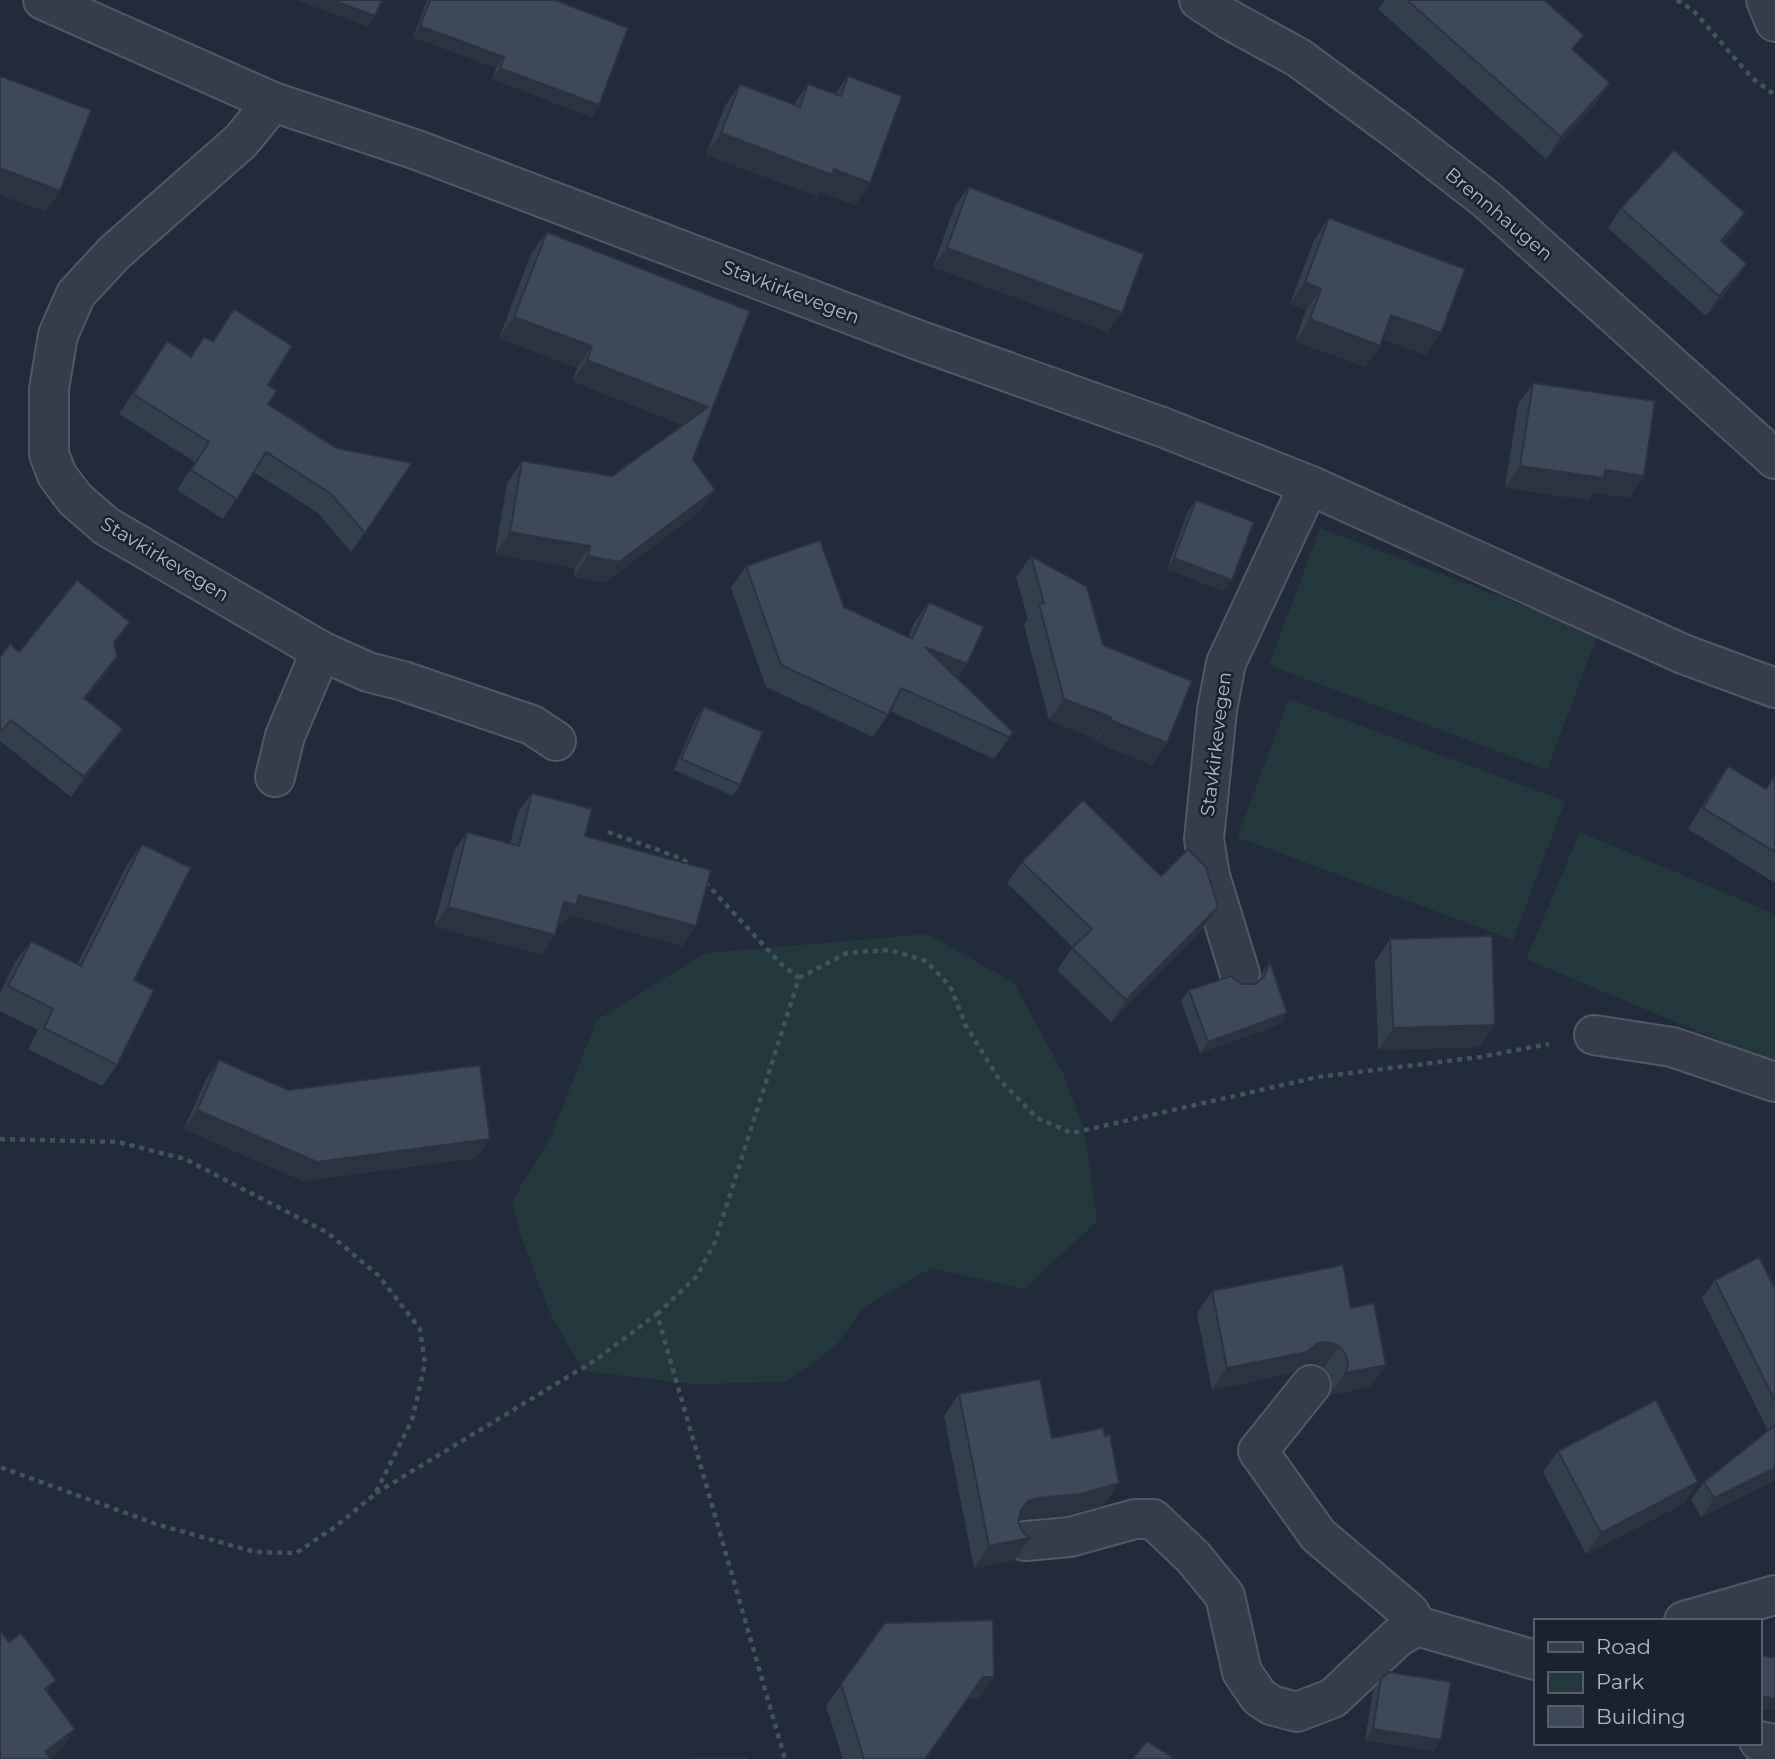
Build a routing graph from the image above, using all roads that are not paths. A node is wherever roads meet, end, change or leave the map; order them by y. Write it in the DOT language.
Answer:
graph roads {
  1 [pos="43,0"];
  2 [pos="1199,0"];
  3 [pos="1766,0"];
  4 [pos="1775,22"];
  5 [pos="273,102"];
  6 [pos="1775,460"];
  7 [pos="1309,485"];
  8 [pos="321,651"];
  9 [pos="1775,688"];
  10 [pos="556,741"];
  11 [pos="275,777"];
  12 [pos="1240,974"];
  13 [pos="1594,1035"];
  14 [pos="1775,1082"];
  15 [pos="1311,1385"];
  16 [pos="1025,1541"];
  17 [pos="1775,1595"];
  18 [pos="1691,1619"];
  19 [pos="1417,1626"];
  20 [pos="1534,1660"];
  1 -- 5 [label="street, Stavkirkevegen"];
  2 -- 6 [label="street, Brennhaugen"];
  3 -- 4 [label="street"];
  5 -- 7 [label="street, Stavkirkevegen"];
  5 -- 8 [label="street, Stavkirkevegen"];
  7 -- 9 [label="street, Stavkirkevegen"];
  7 -- 12 [label="street, Stavkirkevegen"];
  8 -- 10 [label="street, Stavkirkevegen"];
  8 -- 11 [label="street"];
  13 -- 14 [label="street"];
  15 -- 19 [label="street"];
  16 -- 19 [label="street"];
  17 -- 18 [label="street"];
  19 -- 20 [label="street"];
}
